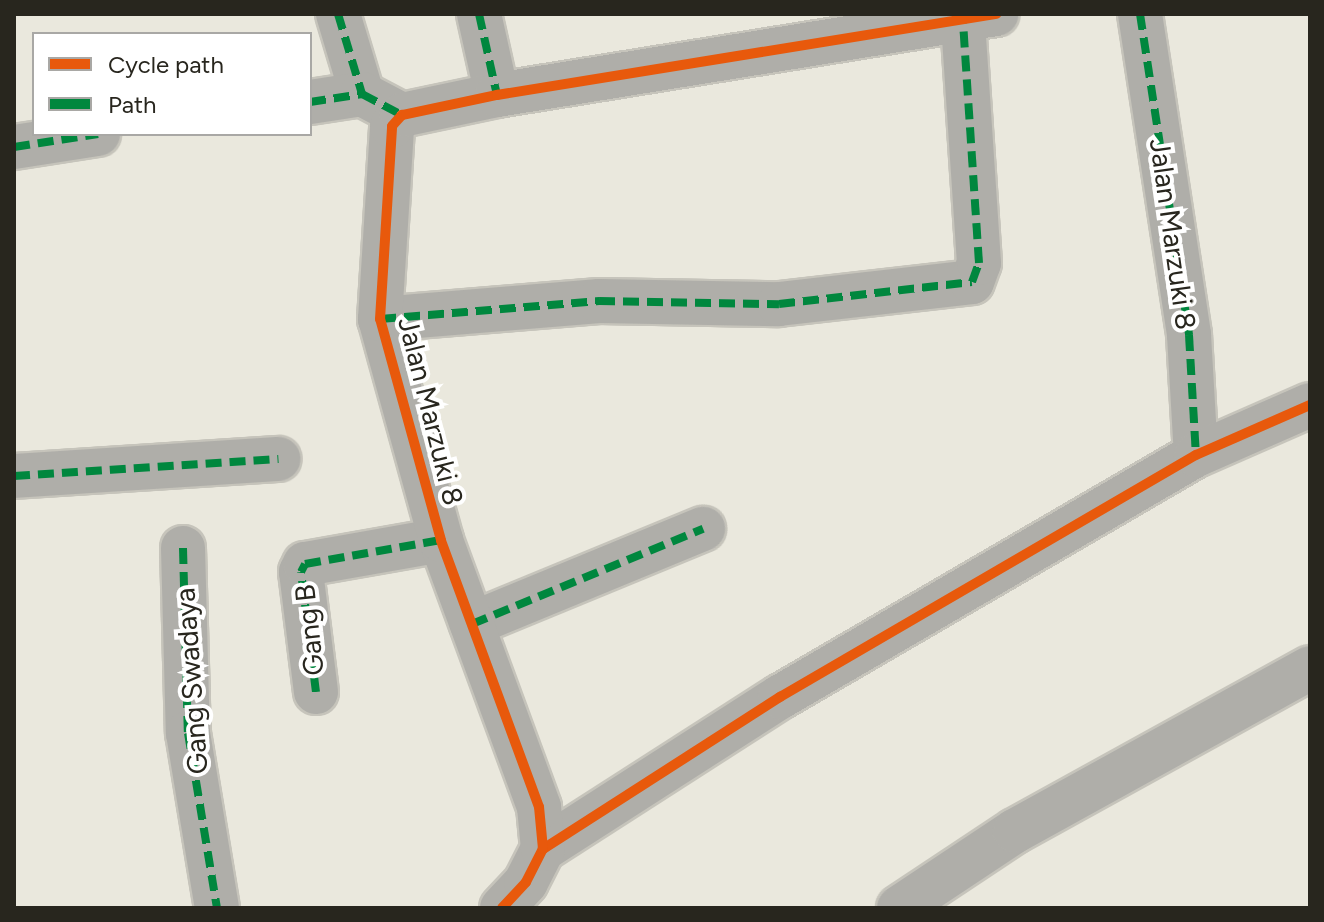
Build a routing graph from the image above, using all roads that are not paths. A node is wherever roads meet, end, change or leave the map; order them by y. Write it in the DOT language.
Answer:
graph roads {
  1 [pos="338,14"];
  2 [pos="479,14"];
  3 [pos="1140,14"];
  4 [pos="962,19"];
  5 [pos="362,94"];
  6 [pos="497,95"];
  7 [pos="312,102"];
  8 [pos="402,115"];
  9 [pos="85,136"];
  10 [pos="14,147"];
  11 [pos="380,319"];
  12 [pos="1310,405"];
  13 [pos="1196,455"];
  14 [pos="278,459"];
  15 [pos="14,476"];
  16 [pos="703,529"];
  17 [pos="441,540"];
  18 [pos="183,548"];
  19 [pos="472,624"];
  20 [pos="1310,668"];
  21 [pos="316,692"];
  22 [pos="543,849"];
  23 [pos="217,908"];
  24 [pos="502,908"];
  25 [pos="899,908"];
  1 -- 5 [label="street"];
  2 -- 6 [label="street"];
  3 -- 13 [label="street, Jalan Marzuki 8"];
  4 -- 6 [label="street"];
  4 -- 11 [label="street"];
  5 -- 7 [label="street"];
  5 -- 8 [label="street"];
  6 -- 8 [label="street"];
  8 -- 11 [label="street, Jalan Marzuki 8"];
  9 -- 10 [label="street"];
  11 -- 17 [label="street, Jalan Marzuki 8"];
  12 -- 13 [label="street"];
  13 -- 22 [label="street"];
  14 -- 15 [label="street"];
  16 -- 19 [label="street"];
  17 -- 19 [label="street, Jalan Marzuki 8"];
  17 -- 21 [label="street, Gang B"];
  18 -- 23 [label="street, Gang Swadaya"];
  19 -- 22 [label="street, Jalan Marzuki 8"];
  20 -- 25 [label="street"];
  22 -- 24 [label="street"];
}
